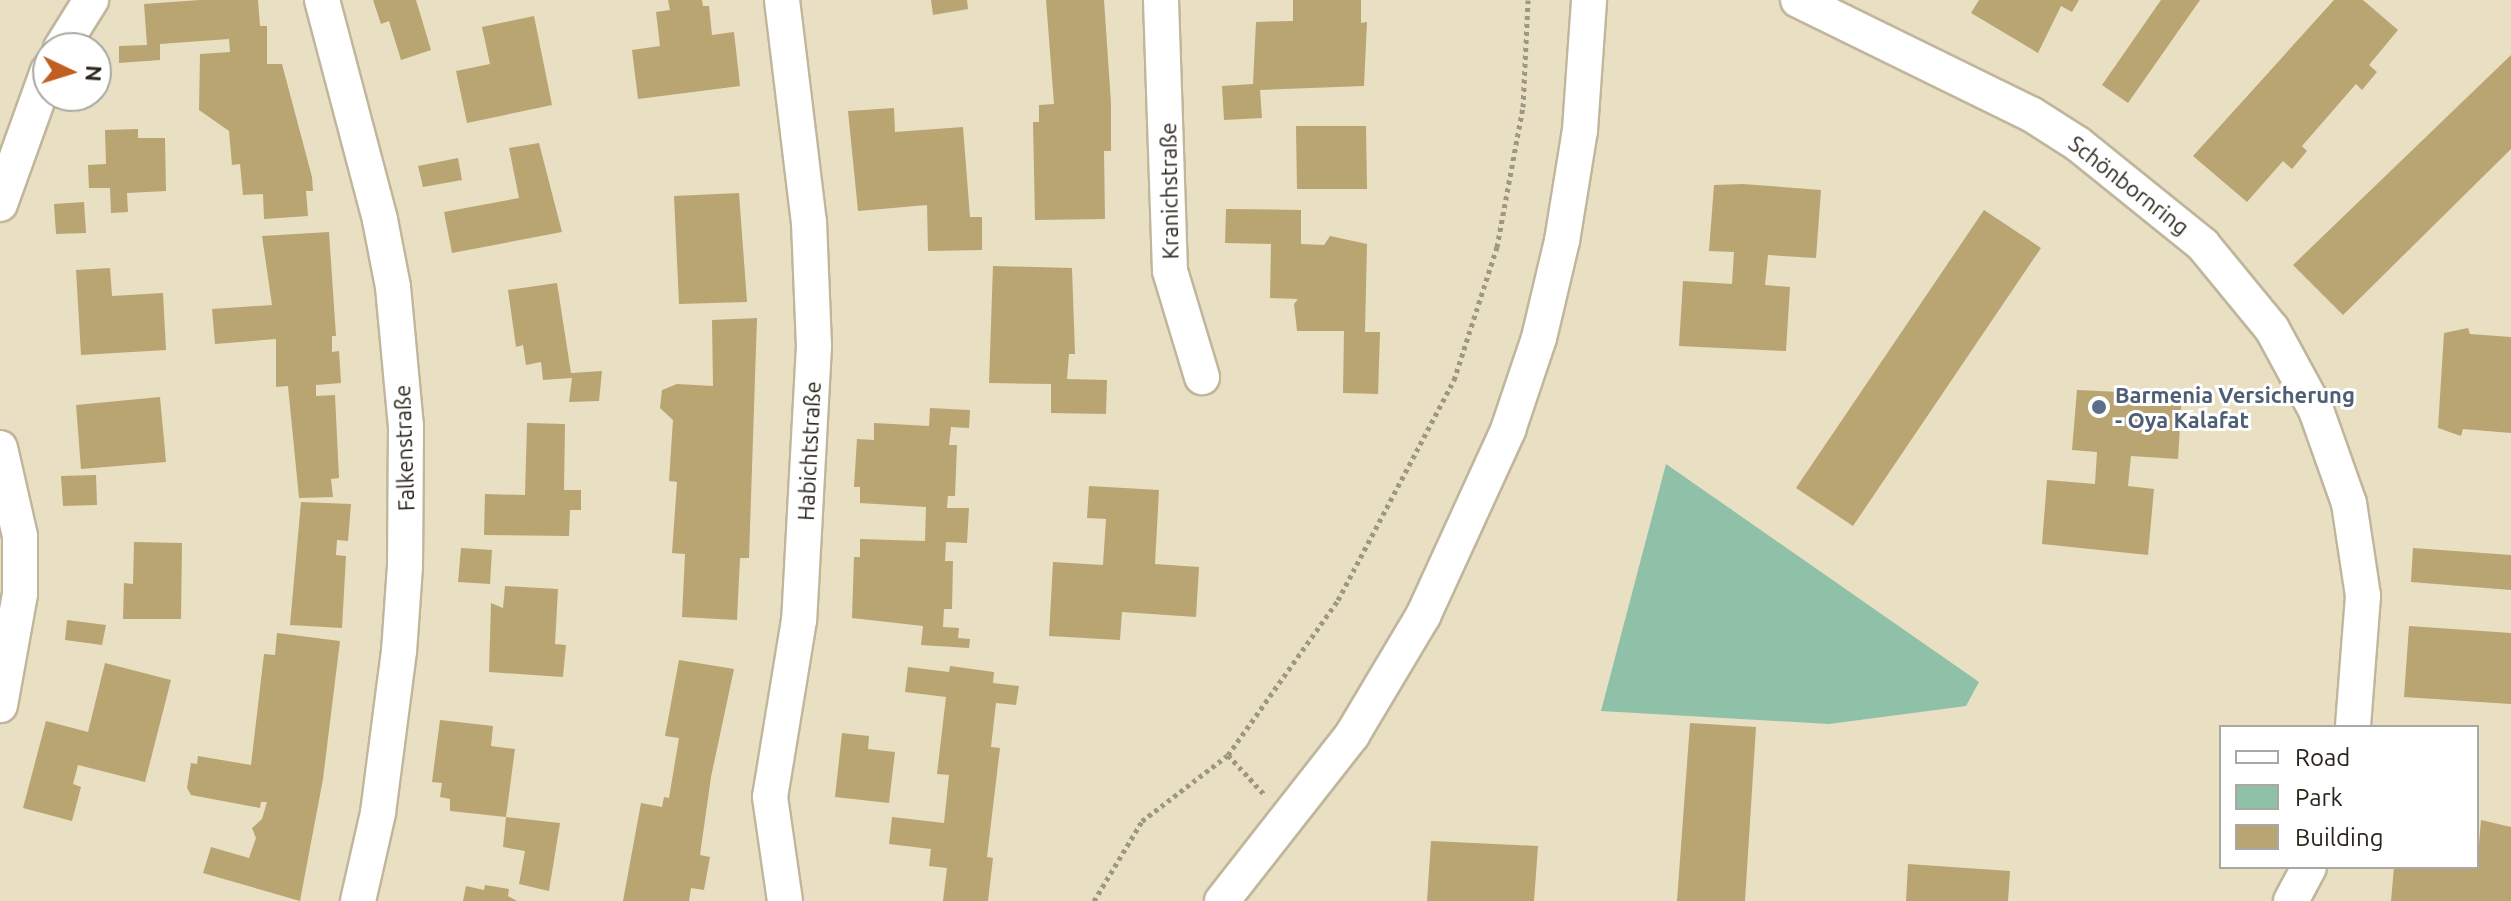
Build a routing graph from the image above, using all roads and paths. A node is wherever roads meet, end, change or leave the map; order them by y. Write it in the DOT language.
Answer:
graph roads {
  1 [pos="91,0"];
  2 [pos="322,0"];
  3 [pos="782,0"];
  4 [pos="1161,0"];
  5 [pos="1528,0"];
  6 [pos="1589,0"];
  7 [pos="1798,0"];
  8 [pos="71,32"];
  9 [pos="33,112"];
  10 [pos="0,204"];
  11 [pos="1202,377"];
  12 [pos="0,448"];
  13 [pos="0,705"];
  14 [pos="2353,725"];
  15 [pos="1228,755"];
  16 [pos="1287,821"];
  17 [pos="2308,869"];
  18 [pos="358,901"];
  19 [pos="785,901"];
  20 [pos="1094,901"];
  21 [pos="1222,901"];
  22 [pos="2291,901"];
  1 -- 8 [label="street"];
  2 -- 18 [label="street, Falkenstraße"];
  3 -- 19 [label="street, Habichtstraße"];
  4 -- 11 [label="street, Kranichstraße"];
  5 -- 15 [label="path"];
  6 -- 16 [label="street"];
  7 -- 14 [label="street, Schönbornring"];
  9 -- 10 [label="street"];
  12 -- 13 [label="street"];
  15 -- 16 [label="path"];
  15 -- 20 [label="path"];
  16 -- 21 [label="street"];
  17 -- 22 [label="street"];
}
